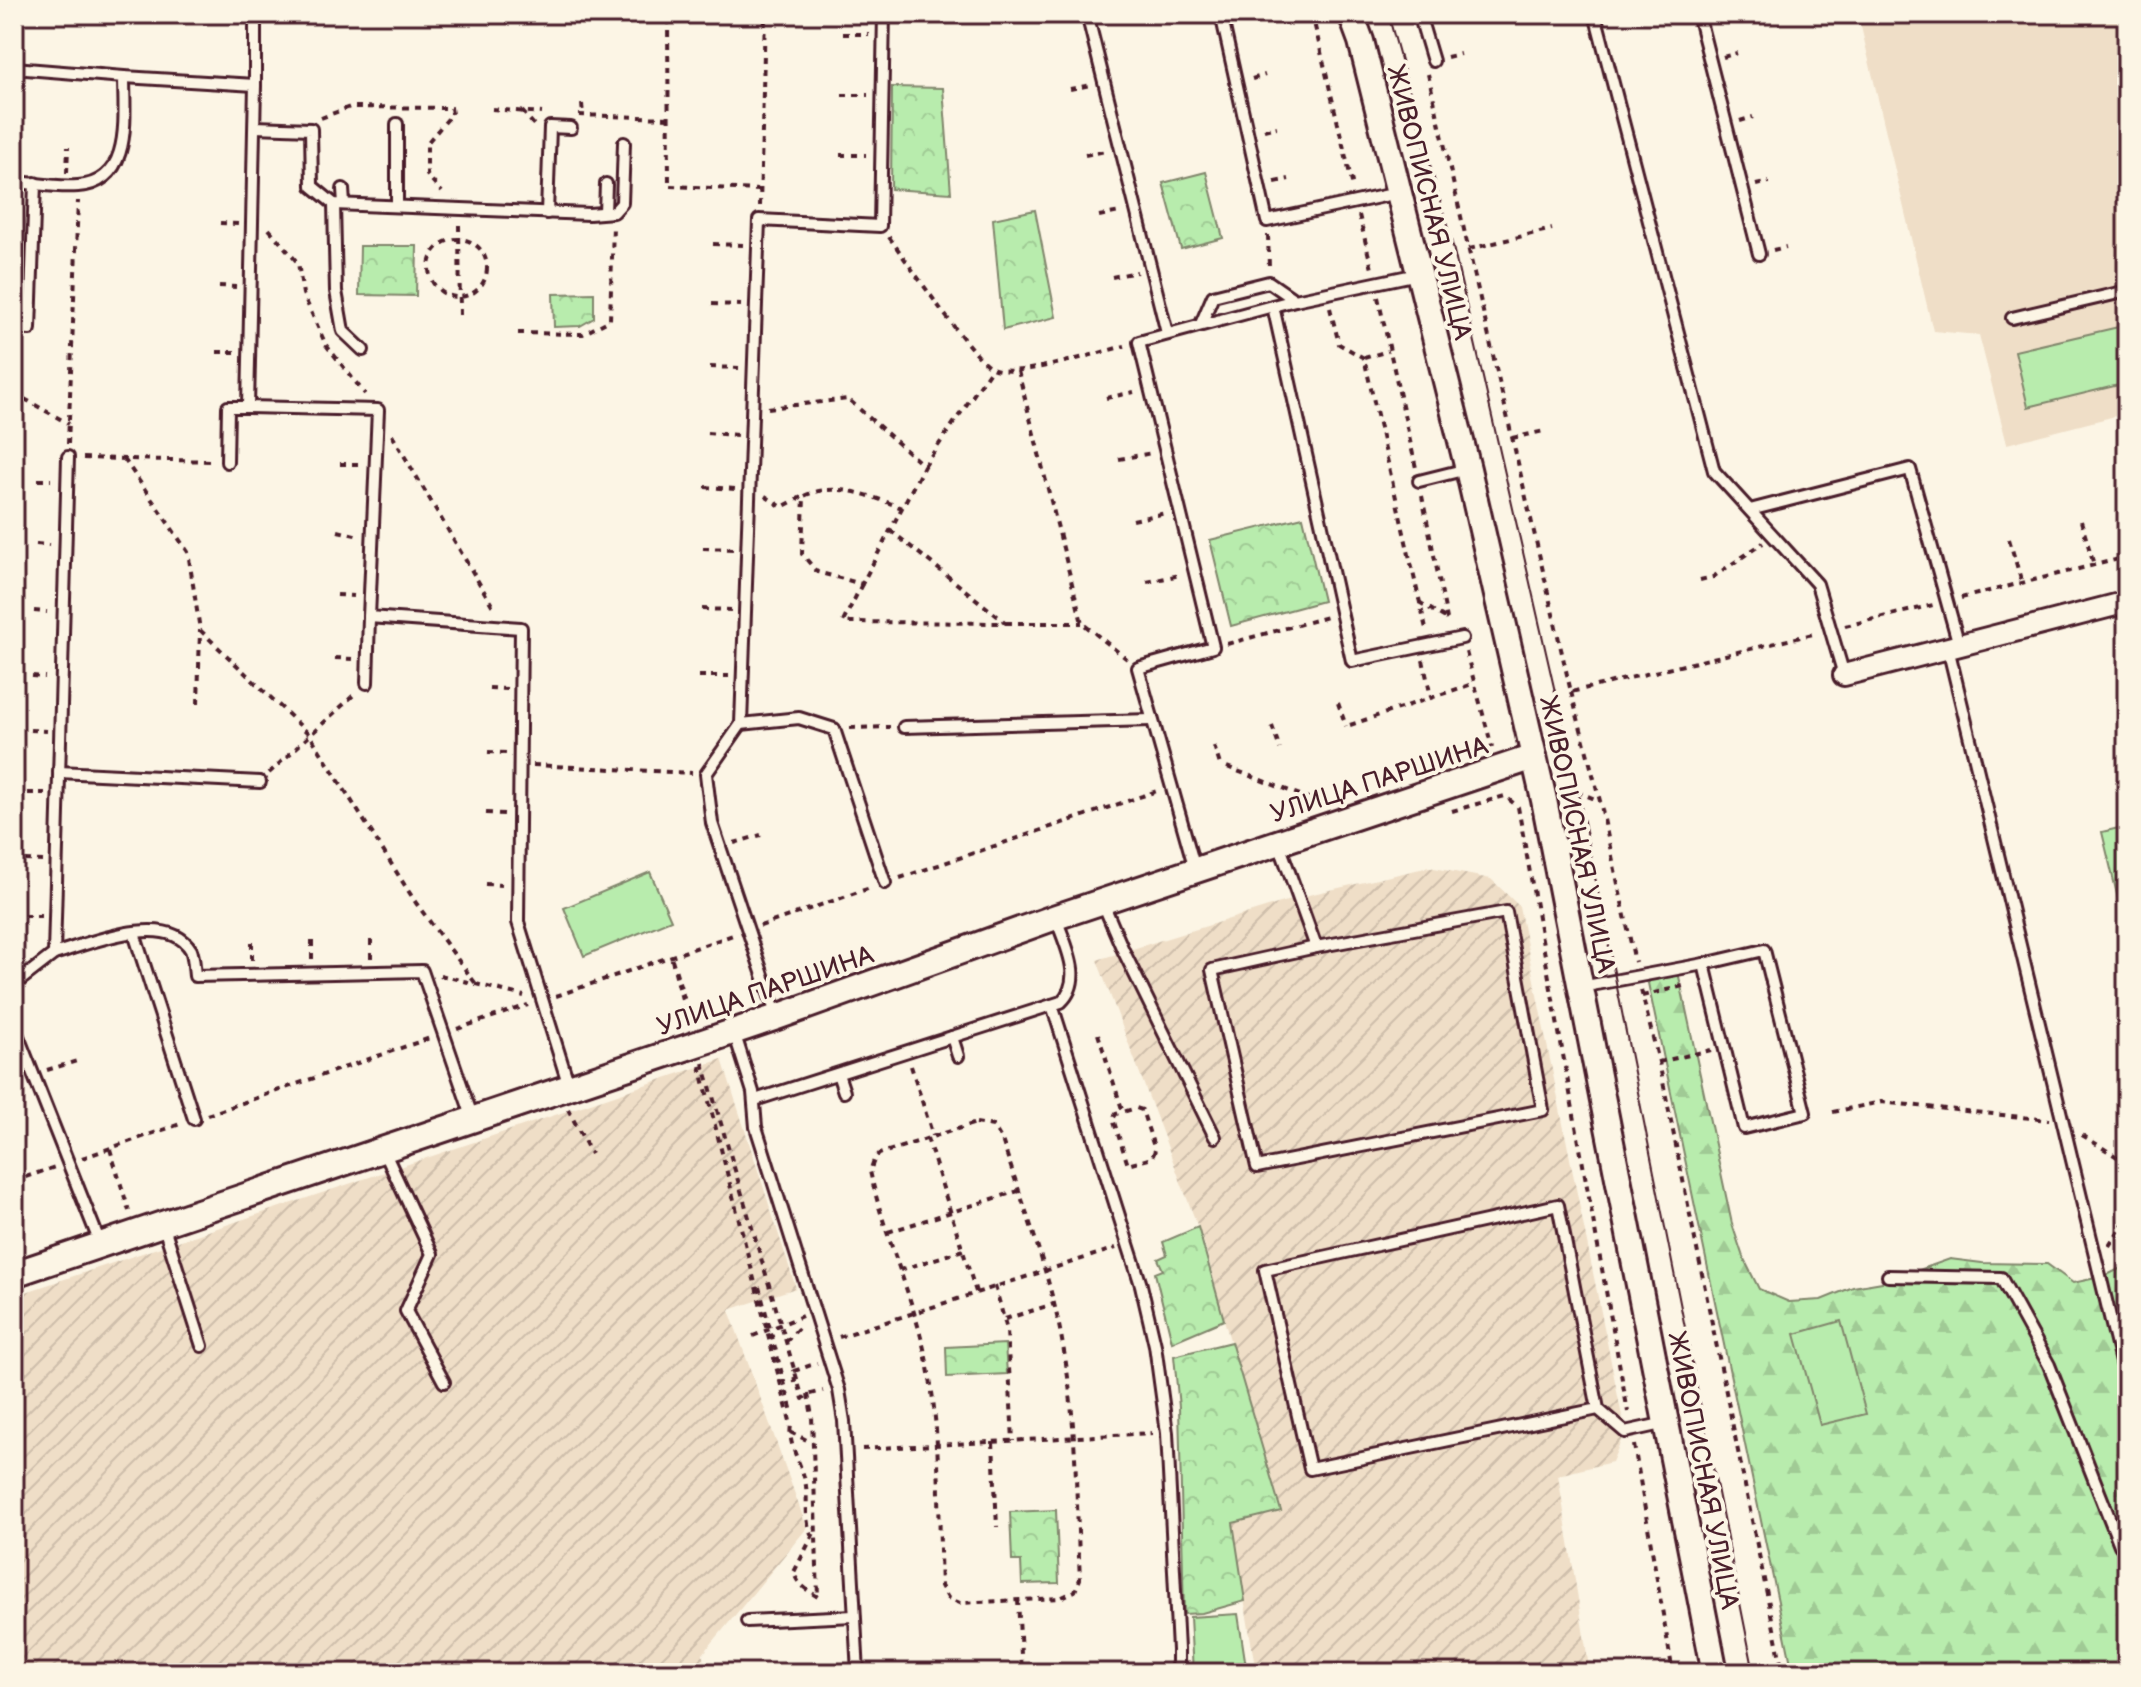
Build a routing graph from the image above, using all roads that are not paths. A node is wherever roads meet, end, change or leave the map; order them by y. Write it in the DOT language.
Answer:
graph roads {
  1 [pos="255,14"];
  2 [pos="884,14"];
  3 [pos="1087,14"];
  4 [pos="1221,14"];
  5 [pos="1351,14"];
  6 [pos="1419,14"];
  7 [pos="1595,14"];
  8 [pos="1698,14"];
  9 [pos="1433,61"];
  10 [pos="14,68"];
  11 [pos="124,77"];
  12 [pos="255,85"];
  13 [pos="397,124"];
  14 [pos="255,127"];
  15 [pos="571,128"];
  16 [pos="624,143"];
  17 [pos="14,182"];
  18 [pos="35,183"];
  19 [pos="606,184"];
  20 [pos="343,189"];
  21 [pos="1398,193"];
  22 [pos="339,204"];
  23 [pos="397,206"];
  24 [pos="609,212"];
  25 [pos="547,213"];
  26 [pos="1759,254"];
  27 [pos="1418,274"];
  28 [pos="2127,291"];
  29 [pos="1295,300"];
  30 [pos="1273,306"];
  31 [pos="2012,318"];
  32 [pos="1201,324"];
  33 [pos="14,328"];
  34 [pos="1167,333"];
  35 [pos="363,350"];
  36 [pos="248,407"];
  37 [pos="68,457"];
  38 [pos="227,462"];
  39 [pos="1468,469"];
  40 [pos="1419,481"];
  41 [pos="1750,510"];
  42 [pos="2127,602"];
  43 [pos="369,617"];
  44 [pos="1462,638"];
  45 [pos="1953,647"];
  46 [pos="1844,675"];
  47 [pos="367,683"];
  48 [pos="1151,720"];
  49 [pos="741,724"];
  50 [pos="904,727"];
  51 [pos="1534,757"];
  52 [pos="59,772"];
  53 [pos="260,782"];
  54 [pos="1278,842"];
  55 [pos="1195,869"];
  56 [pos="885,883"];
  57 [pos="1102,901"];
  58 [pos="1056,917"];
  59 [pos="134,933"];
  60 [pos="1316,947"];
  61 [pos="54,954"];
  62 [pos="1704,964"];
  63 [pos="14,985"];
  64 [pos="1581,987"];
  65 [pos="1052,1005"];
  66 [pos="777,1017"];
  67 [pos="14,1026"];
  68 [pos="952,1037"];
  69 [pos="737,1040"];
  70 [pos="958,1056"];
  71 [pos="838,1074"];
  72 [pos="844,1092"];
  73 [pos="569,1098"];
  74 [pos="755,1100"];
  75 [pos="194,1119"];
  76 [pos="473,1119"];
  77 [pos="1215,1137"];
  78 [pos="383,1150"];
  79 [pos="163,1224"];
  80 [pos="101,1245"];
  81 [pos="14,1274"];
  82 [pos="1888,1276"];
  83 [pos="202,1346"];
  84 [pos="444,1382"];
  85 [pos="2127,1387"];
  86 [pos="1598,1409"];
  87 [pos="1666,1423"];
  88 [pos="2127,1544"];
  89 [pos="854,1616"];
  90 [pos="747,1621"];
  91 [pos="858,1673"];
  92 [pos="1174,1673"];
  93 [pos="1715,1673"];
  1 -- 12 [label="lane"];
  2 -- 49 [label="lane"];
  3 -- 34 [label="lane"];
  4 -- 21 [label="lane"];
  5 -- 21 [label="street, ЖИВОПИСНАЯ УЛИЦА"];
  6 -- 9 [label="lane"];
  7 -- 41 [label="lane"];
  8 -- 26 [label="lane"];
  10 -- 11 [label="lane"];
  11 -- 12 [label="lane"];
  11 -- 18 [label="lane"];
  12 -- 14 [label="lane"];
  13 -- 23 [label="lane"];
  14 -- 22 [label="lane"];
  14 -- 36 [label="lane"];
  15 -- 25 [label="lane"];
  16 -- 24 [label="lane"];
  17 -- 18 [label="lane"];
  18 -- 33 [label="lane"];
  19 -- 24 [label="lane"];
  20 -- 22 [label="lane"];
  21 -- 27 [label="street, ЖИВОПИСНАЯ УЛИЦА"];
  22 -- 23 [label="lane"];
  22 -- 35 [label="lane"];
  23 -- 25 [label="lane"];
  24 -- 25 [label="lane"];
  27 -- 29 [label="lane"];
  27 -- 39 [label="street, ЖИВОПИСНАЯ УЛИЦА"];
  28 -- 31 [label="lane"];
  29 -- 30 [label="lane"];
  29 -- 32 [label="lane"];
  30 -- 32 [label="lane"];
  30 -- 44 [label="lane"];
  32 -- 34 [label="lane"];
  34 -- 48 [label="lane"];
  36 -- 38 [label="lane"];
  36 -- 43 [label="lane"];
  37 -- 52 [label="lane"];
  39 -- 40 [label="lane"];
  39 -- 51 [label="street, ЖИВОПИСНАЯ УЛИЦА"];
  41 -- 45 [label="lane"];
  41 -- 46 [label="lane"];
  42 -- 45 [label="street"];
  43 -- 47 [label="lane"];
  43 -- 73 [label="lane"];
  45 -- 46 [label="street"];
  45 -- 85 [label="lane"];
  48 -- 50 [label="lane"];
  48 -- 55 [label="lane"];
  49 -- 56 [label="lane"];
  49 -- 66 [label="lane"];
  51 -- 54 [label="street, УЛИЦА ПАРШИНА"];
  51 -- 64 [label="street, ЖИВОПИСНАЯ УЛИЦА"];
  52 -- 53 [label="lane"];
  52 -- 61 [label="lane"];
  54 -- 55 [label="street, УЛИЦА ПАРШИНА"];
  54 -- 60 [label="lane"];
  55 -- 57 [label="street, УЛИЦА ПАРШИНА"];
  57 -- 58 [label="street, УЛИЦА ПАРШИНА"];
  57 -- 77 [label="lane"];
  58 -- 65 [label="lane"];
  58 -- 66 [label="street, УЛИЦА ПАРШИНА"];
  59 -- 61 [label="lane"];
  59 -- 75 [label="lane"];
  59 -- 76 [label="lane"];
  60 -- 60 [label="lane"];
  61 -- 63 [label="lane"];
  62 -- 62 [label="lane"];
  62 -- 64 [label="lane"];
  64 -- 87 [label="street, ЖИВОПИСНАЯ УЛИЦА"];
  65 -- 68 [label="lane"];
  65 -- 92 [label="lane"];
  66 -- 69 [label="street, УЛИЦА ПАРШИНА"];
  67 -- 80 [label="lane"];
  68 -- 70 [label="lane"];
  68 -- 71 [label="lane"];
  69 -- 73 [label="street, УЛИЦА ПАРШИНА"];
  69 -- 74 [label="lane"];
  71 -- 72 [label="lane"];
  71 -- 74 [label="lane"];
  73 -- 76 [label="street, УЛИЦА ПАРШИНА"];
  74 -- 89 [label="lane"];
  76 -- 78 [label="street, УЛИЦА ПАРШИНА"];
  78 -- 79 [label="street, УЛИЦА ПАРШИНА"];
  78 -- 84 [label="lane"];
  79 -- 80 [label="street, УЛИЦА ПАРШИНА"];
  79 -- 83 [label="lane"];
  80 -- 81 [label="street, УЛИЦА ПАРШИНА"];
  82 -- 88 [label="lane"];
  86 -- 86 [label="lane"];
  86 -- 87 [label="lane"];
  87 -- 93 [label="street, ЖИВОПИСНАЯ УЛИЦА"];
  89 -- 90 [label="lane"];
  89 -- 91 [label="lane"];
}
